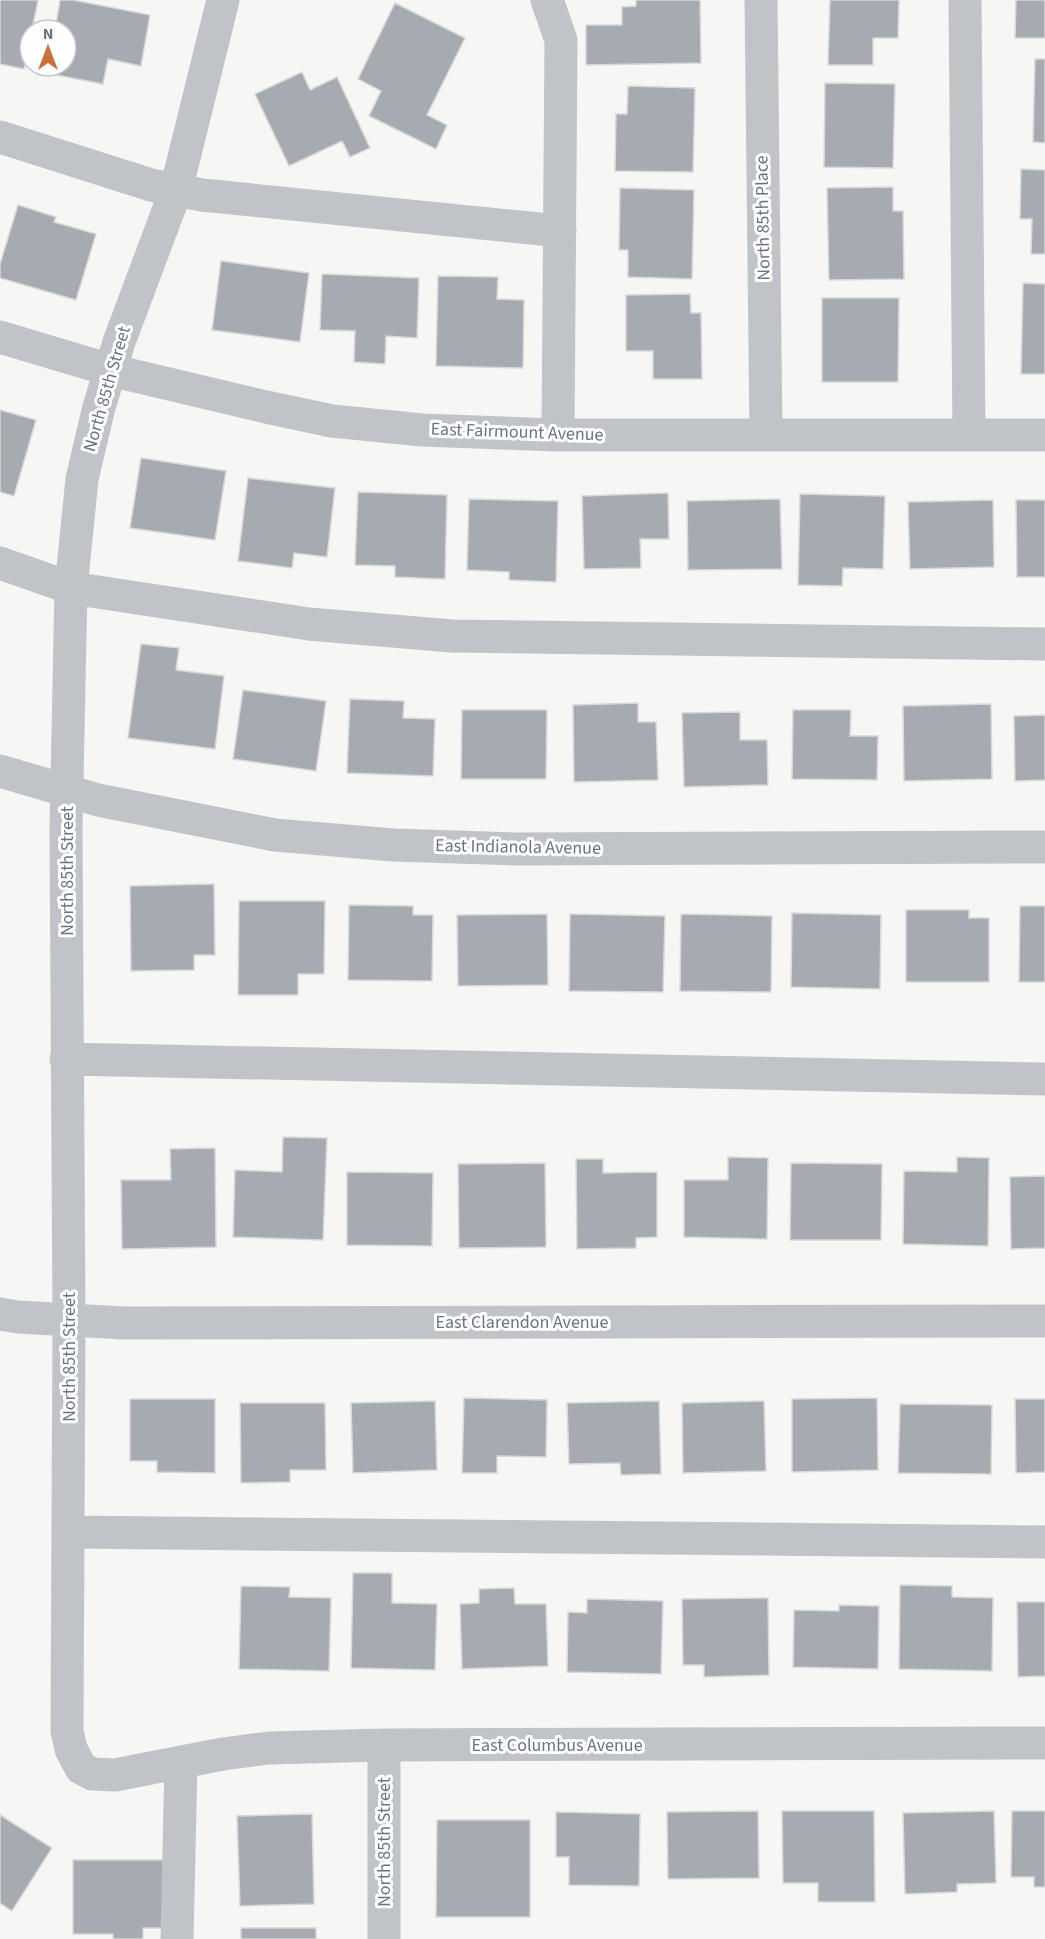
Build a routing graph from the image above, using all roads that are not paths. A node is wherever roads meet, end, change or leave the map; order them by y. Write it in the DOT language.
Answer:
graph roads {
  1 [pos="223,0"];
  2 [pos="547,0"];
  3 [pos="761,0"];
  4 [pos="965,0"];
  5 [pos="0,137"];
  6 [pos="176,190"];
  7 [pos="560,231"];
  8 [pos="0,337"];
  9 [pos="110,370"];
  10 [pos="558,435"];
  11 [pos="766,435"];
  12 [pos="969,435"];
  13 [pos="1045,435"];
  14 [pos="0,563"];
  15 [pos="70,588"];
  16 [pos="1045,644"];
  17 [pos="0,771"];
  18 [pos="67,792"];
  19 [pos="1045,847"];
  20 [pos="66,1059"];
  21 [pos="1045,1079"];
  22 [pos="0,1314"];
  23 [pos="69,1320"];
  24 [pos="1045,1321"];
  25 [pos="69,1532"];
  26 [pos="1045,1542"];
  27 [pos="1045,1743"];
  28 [pos="384,1745"];
  29 [pos="77,1761"];
  30 [pos="181,1762"];
  31 [pos="177,1939"];
  32 [pos="384,1939"];
  1 -- 6 [label="street, North 85th Street"];
  2 -- 7 [label="street"];
  3 -- 11 [label="street, North 85th Place"];
  4 -- 12 [label="street"];
  5 -- 6 [label="street"];
  6 -- 7 [label="street"];
  6 -- 9 [label="street, North 85th Street"];
  7 -- 10 [label="street"];
  8 -- 9 [label="street, East Fairmount Avenue"];
  9 -- 10 [label="street, East Fairmount Avenue"];
  9 -- 15 [label="street, North 85th Street"];
  10 -- 11 [label="street, East Fairmount Avenue"];
  11 -- 12 [label="street, East Fairmount Avenue"];
  12 -- 13 [label="street, East Fairmount Avenue"];
  14 -- 15 [label="street"];
  15 -- 16 [label="street"];
  15 -- 18 [label="street, North 85th Street"];
  17 -- 18 [label="street, East Indianola Avenue"];
  18 -- 19 [label="street, East Indianola Avenue"];
  18 -- 20 [label="street, North 85th Street"];
  20 -- 21 [label="street"];
  20 -- 23 [label="street, North 85th Street"];
  22 -- 23 [label="street, East Clarendon Avenue"];
  23 -- 24 [label="street, East Clarendon Avenue"];
  23 -- 25 [label="street, North 85th Street"];
  25 -- 26 [label="street"];
  25 -- 29 [label="street, North 85th Street"];
  27 -- 28 [label="street, East Columbus Avenue"];
  28 -- 30 [label="street, East Columbus Avenue"];
  28 -- 32 [label="street, North 85th Street"];
  29 -- 30 [label="street, East Columbus Avenue"];
  30 -- 31 [label="street"];
}
